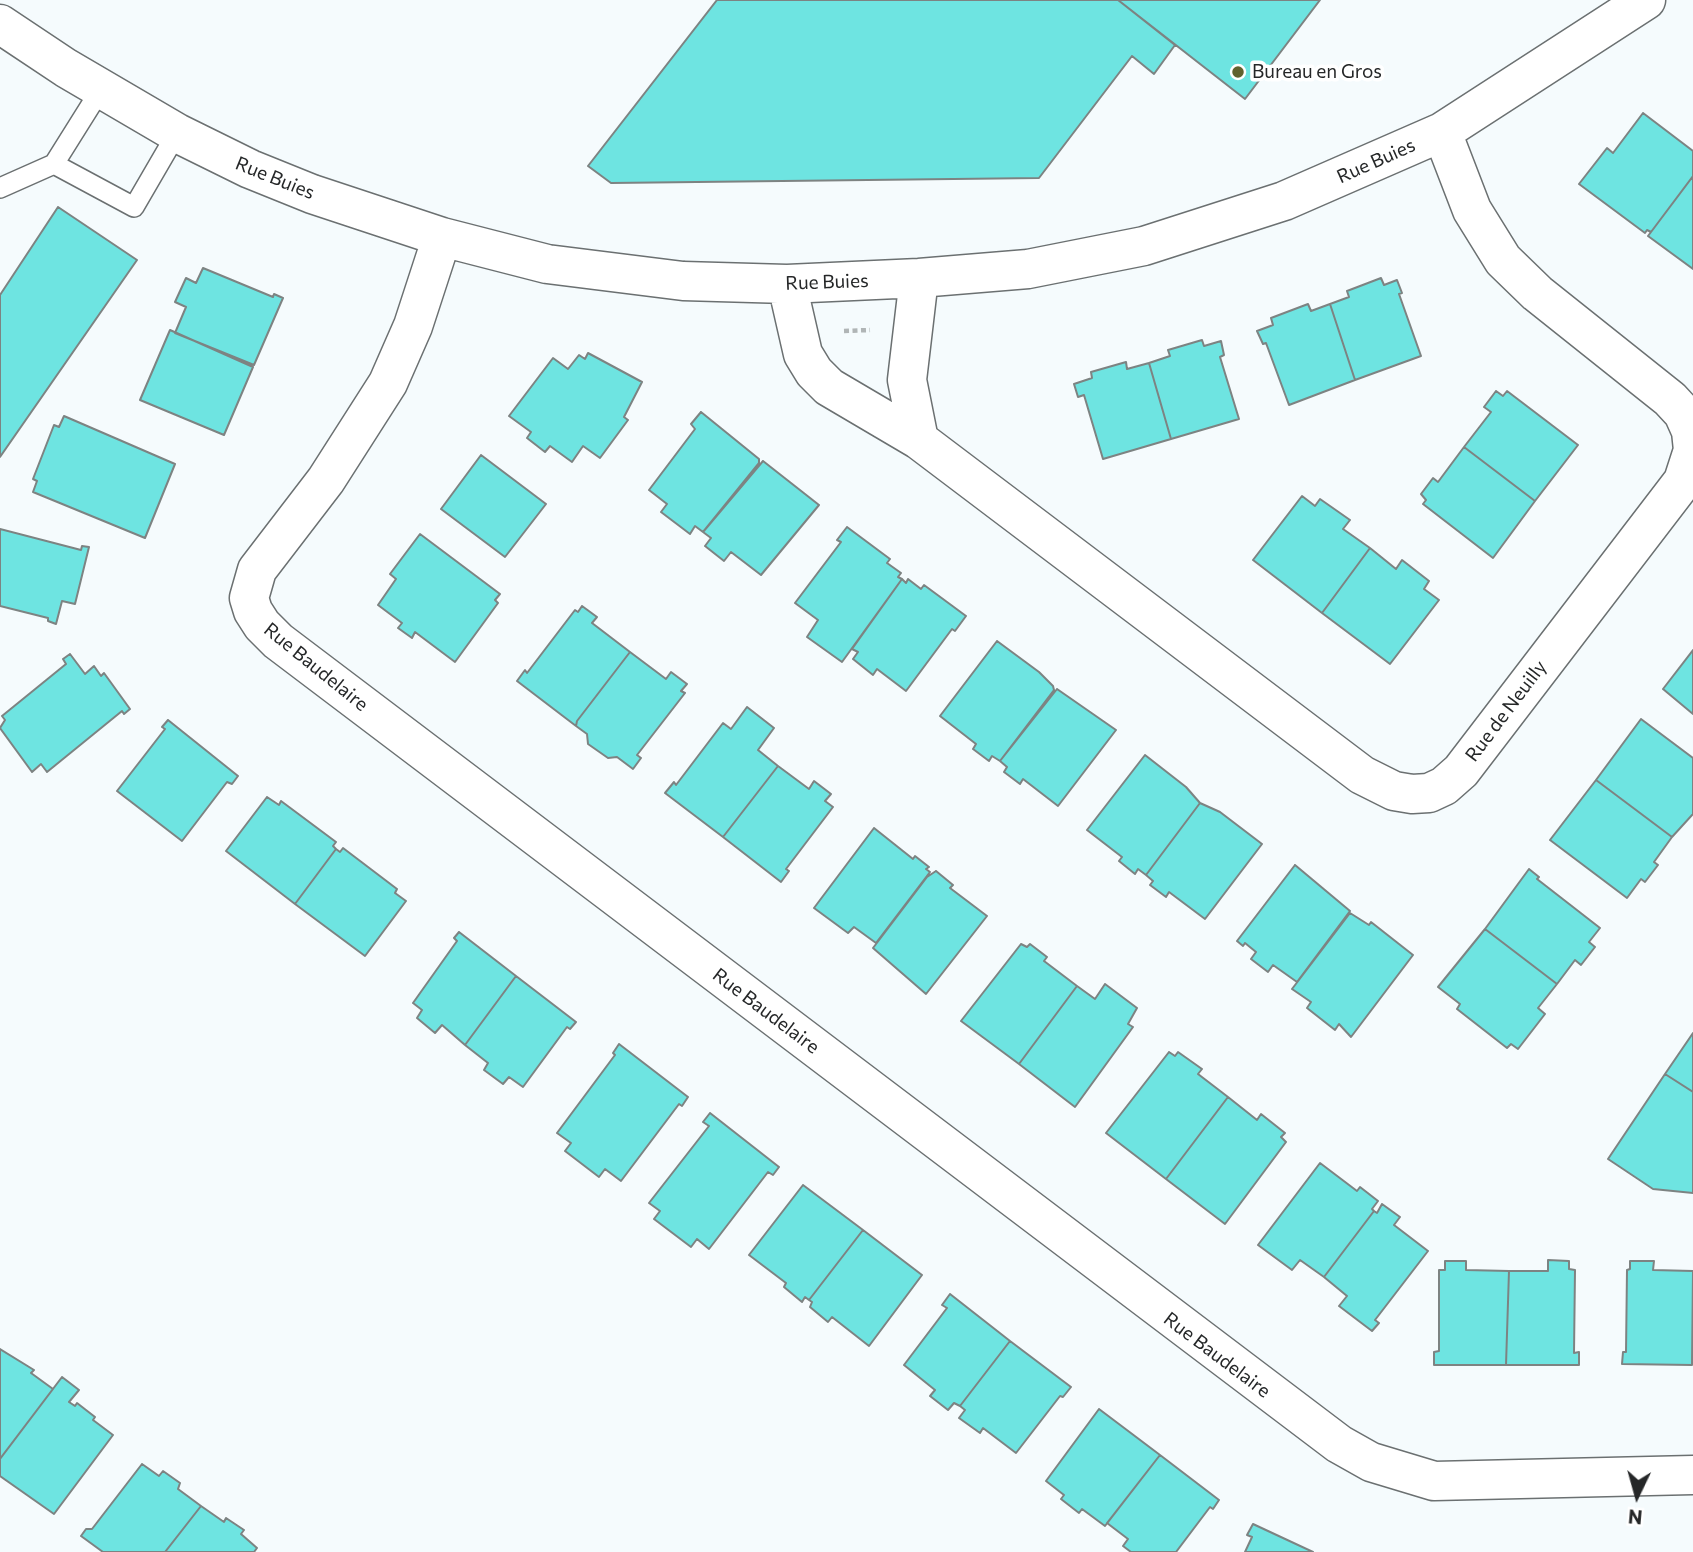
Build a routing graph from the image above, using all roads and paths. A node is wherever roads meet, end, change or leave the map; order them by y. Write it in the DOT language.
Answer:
graph roads {
  1 [pos="1646,0"];
  2 [pos="0,24"];
  3 [pos="101,89"];
  4 [pos="1442,132"];
  5 [pos="177,133"];
  6 [pos="54,164"];
  7 [pos="0,188"];
  8 [pos="442,237"];
  9 [pos="919,278"];
  10 [pos="787,284"];
  11 [pos="881,330"];
  12 [pos="840,331"];
  13 [pos="919,440"];
  14 [pos="1693,1475"];
  1 -- 4 [label="street, Rue Buies"];
  2 -- 3 [label="street, Rue Buies"];
  3 -- 5 [label="street, Rue Buies"];
  3 -- 6 [label="lane"];
  4 -- 9 [label="street, Rue Buies"];
  4 -- 13 [label="street, Rue de Neuilly"];
  5 -- 6 [label="lane"];
  5 -- 8 [label="street, Rue Buies"];
  6 -- 7 [label="lane"];
  8 -- 10 [label="street, Rue Buies"];
  8 -- 14 [label="street, Rue Baudelaire"];
  9 -- 10 [label="street, Rue Buies"];
  9 -- 13 [label="street"];
  10 -- 13 [label="street, Rue de Neuilly"];
  11 -- 12 [label="path"];
}
